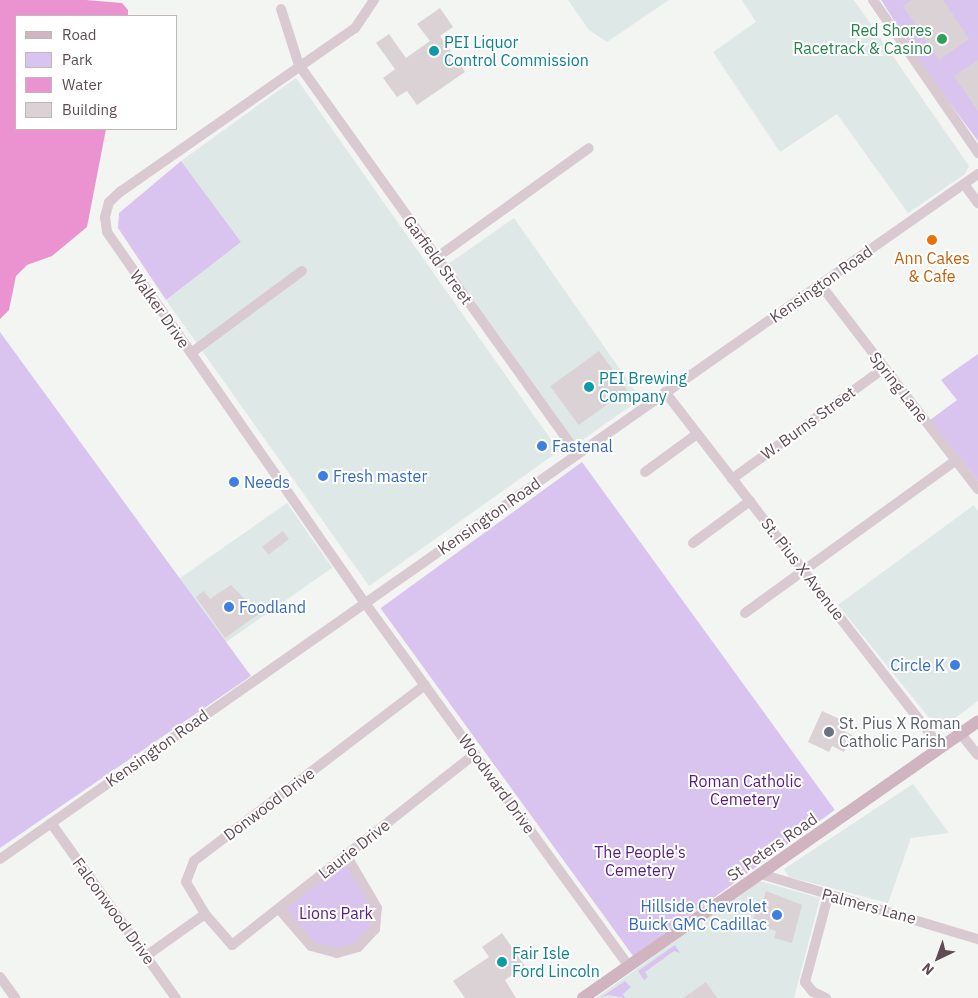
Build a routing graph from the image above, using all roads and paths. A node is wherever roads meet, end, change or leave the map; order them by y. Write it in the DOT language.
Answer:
graph roads {
  1 [pos="372,0"];
  2 [pos="873,0"];
  3 [pos="281,9"];
  4 [pos="299,65"];
  5 [pos="589,148"];
  6 [pos="978,153"];
  7 [pos="978,174"];
  8 [pos="964,184"];
  9 [pos="978,203"];
  10 [pos="436,258"];
  11 [pos="302,271"];
  12 [pos="820,284"];
  13 [pos="191,353"];
  14 [pos="884,368"];
  15 [pos="665,392"];
  16 [pos="697,434"];
  17 [pos="577,454"];
  18 [pos="956,460"];
  19 [pos="645,472"];
  20 [pos="732,478"];
  21 [pos="978,489"];
  22 [pos="750,501"];
  23 [pos="693,543"];
  24 [pos="803,569"];
  25 [pos="365,602"];
  26 [pos="745,613"];
  27 [pos="425,685"];
  28 [pos="978,721"];
  29 [pos="960,733"];
  30 [pos="941,748"];
  31 [pos="475,754"];
  32 [pos="978,755"];
  33 [pos="51,823"];
  34 [pos="346,855"];
  35 [pos="0,859"];
  36 [pos="761,874"];
  37 [pos="828,896"];
  38 [pos="279,908"];
  39 [pos="206,914"];
  40 [pos="978,939"];
  41 [pos="232,945"];
  42 [pos="146,956"];
  43 [pos="629,966"];
  44 [pos="0,977"];
  45 [pos="15,998"];
  46 [pos="176,998"];
  47 [pos="583,998"];
  48 [pos="826,998"];
  1 -- 4 [label="street"];
  2 -- 6 [label="street"];
  3 -- 4 [label="street, Garfield Street"];
  4 -- 10 [label="street, Garfield Street"];
  4 -- 13 [label="street, Walker Drive"];
  5 -- 10 [label="street"];
  7 -- 8 [label="street, Kensington Road"];
  8 -- 9 [label="street"];
  8 -- 12 [label="street, Kensington Road"];
  10 -- 17 [label="street, Garfield Street"];
  11 -- 13 [label="street"];
  12 -- 14 [label="street, Spring Lane"];
  12 -- 15 [label="street, Kensington Road"];
  13 -- 25 [label="street, Walker Drive"];
  14 -- 18 [label="street, Spring Lane"];
  14 -- 20 [label="street, W. Burns Street"];
  15 -- 16 [label="street, St. Pius X Avenue"];
  15 -- 17 [label="street, Kensington Road"];
  16 -- 19 [label="street"];
  16 -- 20 [label="street, St. Pius X Avenue"];
  17 -- 25 [label="street, Kensington Road"];
  18 -- 21 [label="street, Spring Lane"];
  18 -- 24 [label="street"];
  20 -- 22 [label="street, St. Pius X Avenue"];
  22 -- 23 [label="street"];
  22 -- 24 [label="street, St. Pius X Avenue"];
  24 -- 26 [label="street"];
  24 -- 30 [label="street, St. Pius X Avenue"];
  25 -- 27 [label="street, Woodward Drive"];
  25 -- 33 [label="street, Kensington Road"];
  27 -- 31 [label="street, Woodward Drive"];
  27 -- 39 [label="street, Donwood Drive"];
  28 -- 29 [label="main road, St Peters Road"];
  29 -- 30 [label="main road, St Peters Road"];
  29 -- 32 [label="street"];
  30 -- 36 [label="main road, St Peters Road"];
  31 -- 34 [label="street, Laurie Drive"];
  31 -- 43 [label="street, Woodward Drive"];
  33 -- 35 [label="street, Kensington Road"];
  33 -- 42 [label="street, Falconwood Drive"];
  34 -- 38 [label="street, Laurie Drive"];
  34 -- 38 [label="street"];
  36 -- 37 [label="street, Palmers Lane"];
  36 -- 43 [label="main road, St Peters Road"];
  37 -- 40 [label="street, Palmers Lane"];
  37 -- 48 [label="street"];
  38 -- 41 [label="street, Laurie Drive"];
  39 -- 41 [label="street, Donwood Drive"];
  39 -- 42 [label="street"];
  42 -- 46 [label="street, Falconwood Drive"];
  43 -- 47 [label="main road, St Peters Road"];
  44 -- 45 [label="street"];
}
